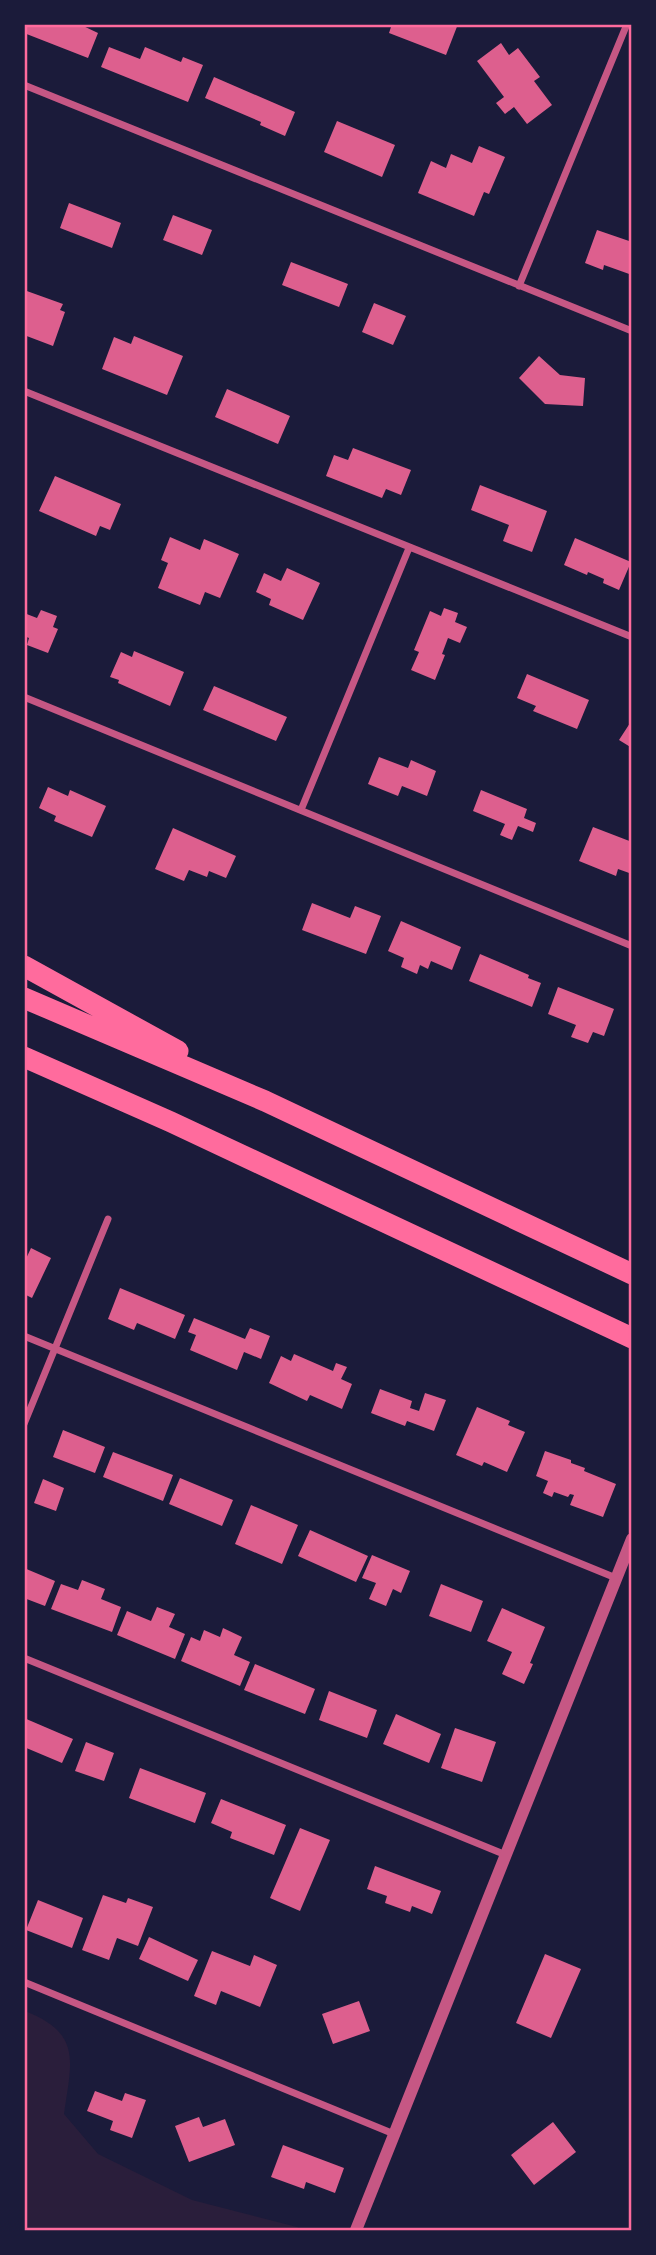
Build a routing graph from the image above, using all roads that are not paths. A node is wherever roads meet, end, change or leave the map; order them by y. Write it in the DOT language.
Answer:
graph roads {
  1 [pos="627,24"];
  2 [pos="24,85"];
  3 [pos="519,286"];
  4 [pos="632,331"];
  5 [pos="24,391"];
  6 [pos="409,548"];
  7 [pos="632,636"];
  8 [pos="24,697"];
  9 [pos="301,810"];
  10 [pos="632,946"];
  11 [pos="24,966"];
  12 [pos="24,998"];
  13 [pos="24,1057"];
  14 [pos="265,1101"];
  15 [pos="108,1219"];
  16 [pos="632,1274"];
  17 [pos="24,1336"];
  18 [pos="632,1338"];
  19 [pos="54,1348"];
  20 [pos="24,1424"];
  21 [pos="632,1539"];
  22 [pos="616,1577"];
  23 [pos="24,1658"];
  24 [pos="506,1855"];
  25 [pos="24,1982"];
  26 [pos="394,2134"];
  27 [pos="356,2231"];
  1 -- 3 [label="street"];
  2 -- 3 [label="street"];
  3 -- 4 [label="street"];
  5 -- 6 [label="street"];
  6 -- 7 [label="street"];
  6 -- 9 [label="street"];
  8 -- 9 [label="street"];
  9 -- 10 [label="street"];
  11 -- 14 [label="highway"];
  12 -- 14 [label="highway"];
  13 -- 18 [label="highway"];
  14 -- 16 [label="highway"];
  15 -- 19 [label="street"];
  17 -- 19 [label="street"];
  19 -- 20 [label="street"];
  19 -- 22 [label="street"];
  21 -- 22 [label="street"];
  22 -- 24 [label="street"];
  23 -- 24 [label="street"];
  24 -- 26 [label="street"];
  25 -- 26 [label="street"];
  26 -- 27 [label="street"];
}
